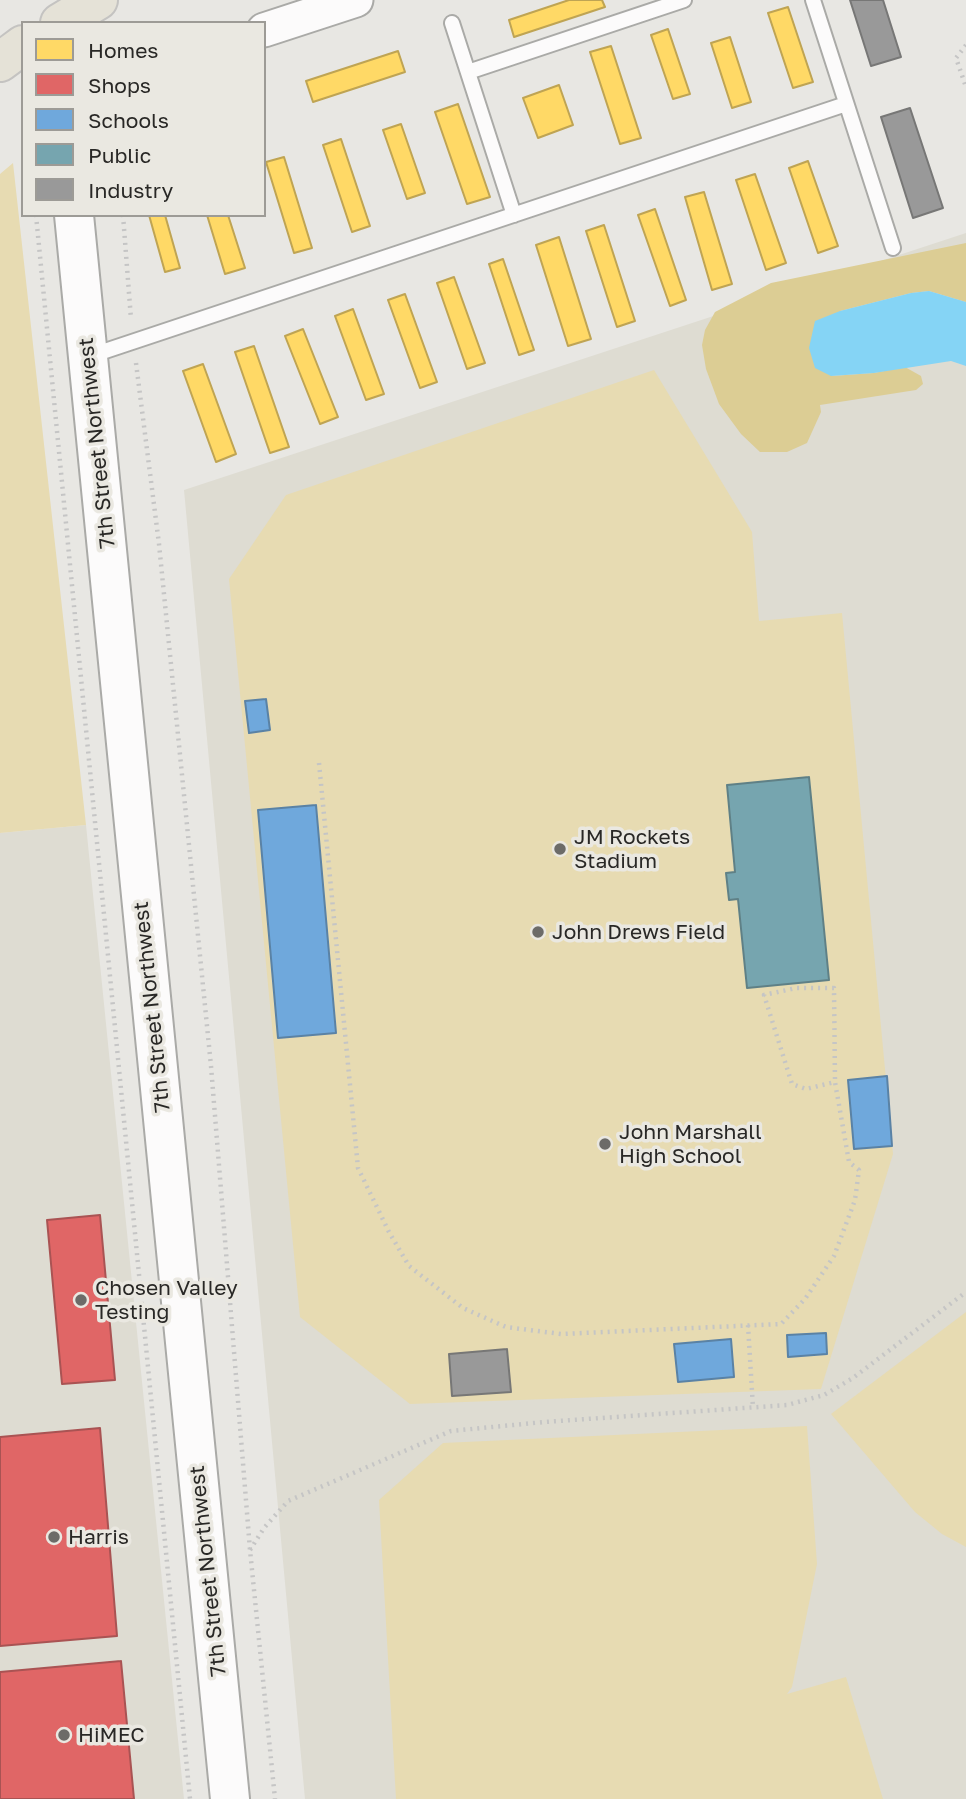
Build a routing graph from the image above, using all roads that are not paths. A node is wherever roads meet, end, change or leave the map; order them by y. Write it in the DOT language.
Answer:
graph roads {
  1 [pos="53,0"];
  2 [pos="98,0"];
  3 [pos="356,0"];
  4 [pos="684,0"];
  5 [pos="813,0"];
  6 [pos="57,21"];
  7 [pos="61,21"];
  8 [pos="452,23"];
  9 [pos="266,29"];
  10 [pos="21,47"];
  11 [pos="0,62"];
  12 [pos="468,72"];
  13 [pos="846,104"];
  14 [pos="514,215"];
  15 [pos="74,217"];
  16 [pos="892,248"];
  17 [pos="88,357"];
  18 [pos="230,1799"];
  1 -- 6 [label="main road"];
  2 -- 7 [label="highway"];
  3 -- 9 [label="street"];
  4 -- 12 [label="lane"];
  5 -- 13 [label="lane"];
  8 -- 12 [label="lane"];
  10 -- 11 [label="highway"];
  12 -- 14 [label="lane"];
  13 -- 14 [label="lane"];
  13 -- 16 [label="lane"];
  14 -- 17 [label="lane"];
  15 -- 17 [label="main road, 7th Street Northwest"];
  17 -- 18 [label="main road, 7th Street Northwest"];
}
